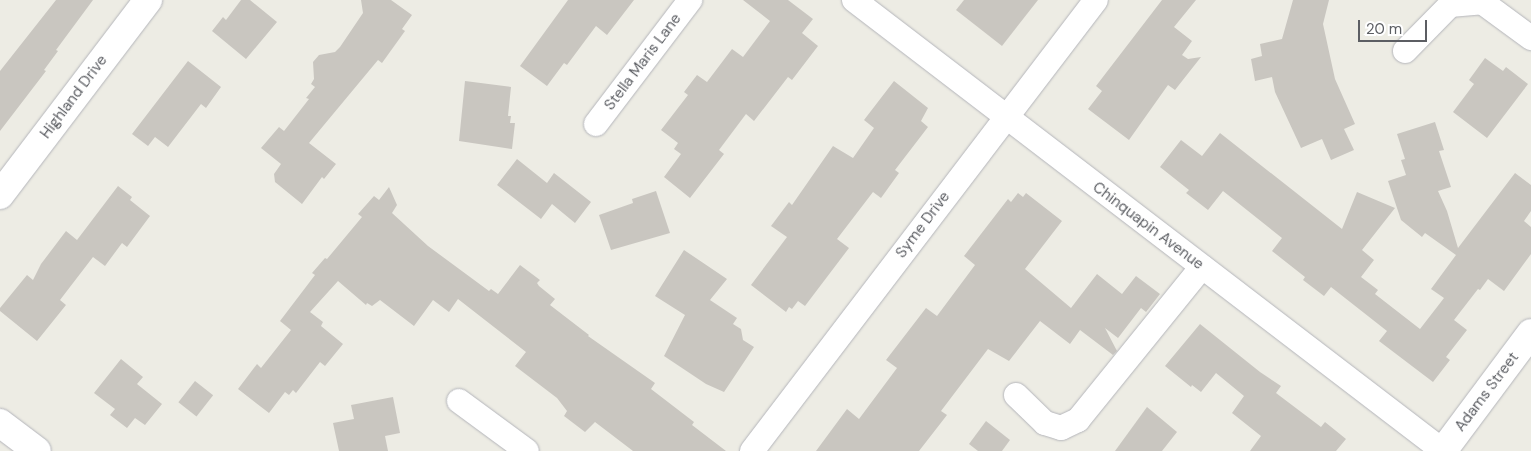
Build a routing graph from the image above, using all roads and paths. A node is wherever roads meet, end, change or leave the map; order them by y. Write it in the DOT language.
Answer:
graph roads {
  1 [pos="148,0"];
  2 [pos="690,0"];
  3 [pos="854,0"];
  4 [pos="1096,0"];
  5 [pos="1531,38"];
  6 [pos="1405,51"];
  7 [pos="1006,117"];
  8 [pos="596,124"];
  9 [pos="0,195"];
  10 [pos="1202,267"];
  11 [pos="1531,334"];
  12 [pos="1016,395"];
  13 [pos="459,401"];
  14 [pos="0,423"];
  15 [pos="37,451"];
  16 [pos="527,451"];
  17 [pos="752,451"];
  18 [pos="1443,451"];
  1 -- 9 [label="street, Highland Drive"];
  2 -- 8 [label="street, Stella Maris Lane"];
  3 -- 7 [label="street, Chinquapin Avenue"];
  4 -- 7 [label="street, Syme Drive"];
  5 -- 6 [label="street"];
  7 -- 10 [label="street, Chinquapin Avenue"];
  7 -- 17 [label="street, Syme Drive"];
  10 -- 12 [label="street"];
  10 -- 18 [label="street, Chinquapin Avenue"];
  11 -- 18 [label="street, Adams Street"];
  13 -- 16 [label="street"];
  14 -- 15 [label="street"];
}
